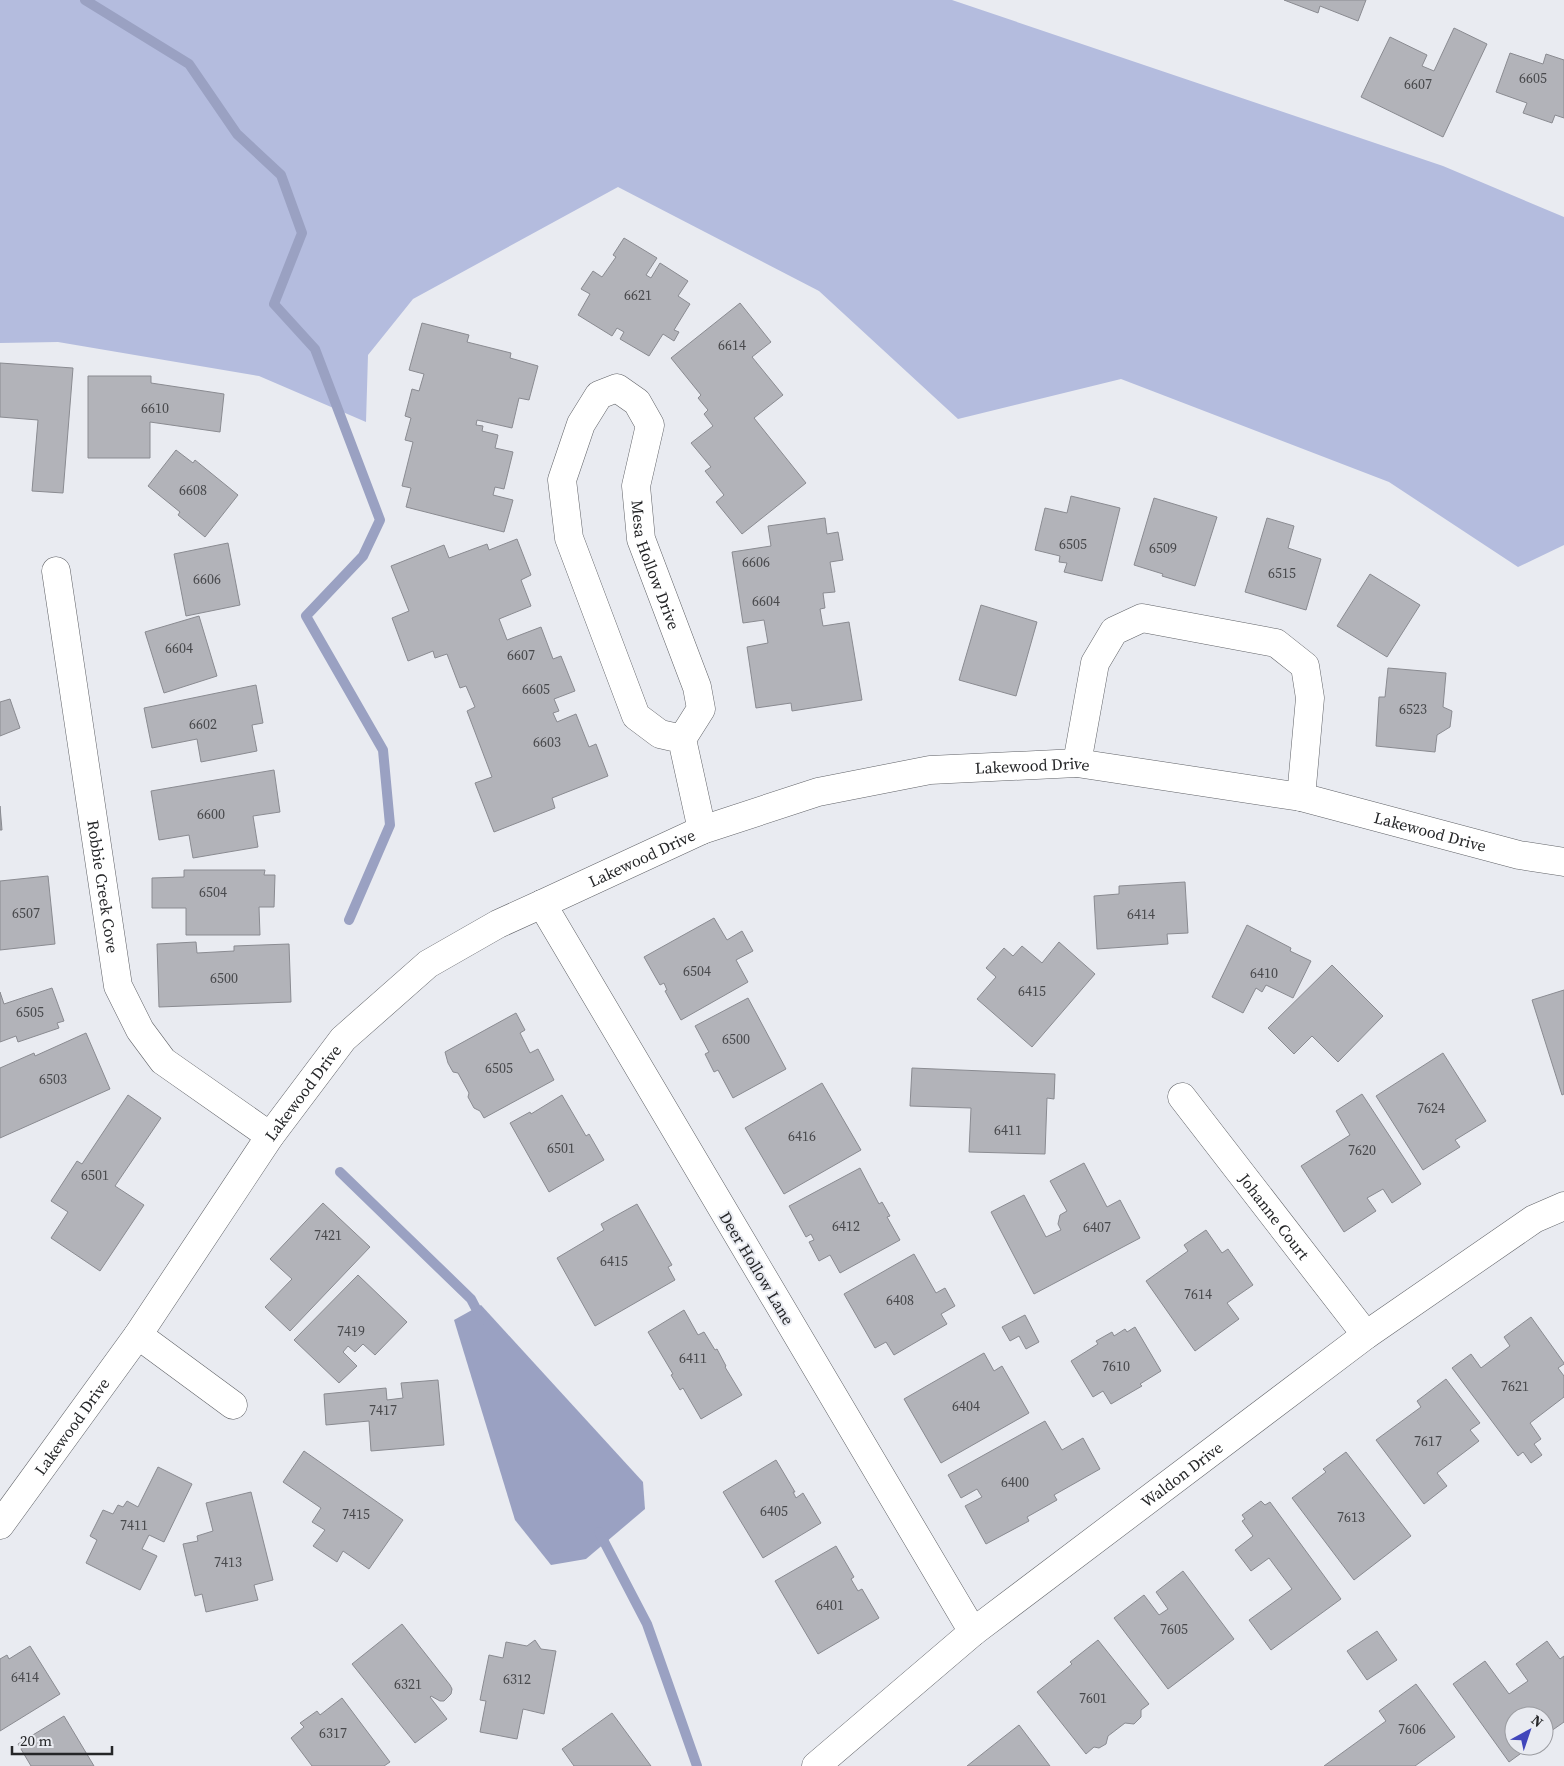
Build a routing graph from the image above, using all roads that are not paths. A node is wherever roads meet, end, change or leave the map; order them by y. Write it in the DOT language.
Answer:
graph roads {
  1 [pos="56,571"];
  2 [pos="682,739"];
  3 [pos="1077,763"];
  4 [pos="1301,797"];
  5 [pos="702,830"];
  6 [pos="1564,862"];
  7 [pos="542,904"];
  8 [pos="1182,1097"];
  9 [pos="270,1136"];
  10 [pos="1564,1206"];
  11 [pos="138,1335"];
  12 [pos="1366,1336"];
  13 [pos="233,1405"];
  14 [pos="0,1525"];
  15 [pos="972,1632"];
  16 [pos="816,1766"];
  1 -- 9 [label="street, Robbie Creek Cove"];
  2 -- 2 [label="street, Mesa Hollow Drive"];
  2 -- 5 [label="street"];
  3 -- 4 [label="street, Lakewood Drive"];
  3 -- 4 [label="street"];
  3 -- 5 [label="street, Lakewood Drive"];
  4 -- 6 [label="street, Lakewood Drive"];
  5 -- 7 [label="street, Lakewood Drive"];
  7 -- 9 [label="street, Lakewood Drive"];
  7 -- 15 [label="street, Deer Hollow Lane"];
  8 -- 12 [label="street, Johanne Court"];
  9 -- 11 [label="street, Lakewood Drive"];
  10 -- 12 [label="street, Waldon Drive"];
  11 -- 13 [label="street"];
  11 -- 14 [label="street, Lakewood Drive"];
  12 -- 15 [label="street, Waldon Drive"];
  15 -- 16 [label="street, Waldon Drive"];
}
